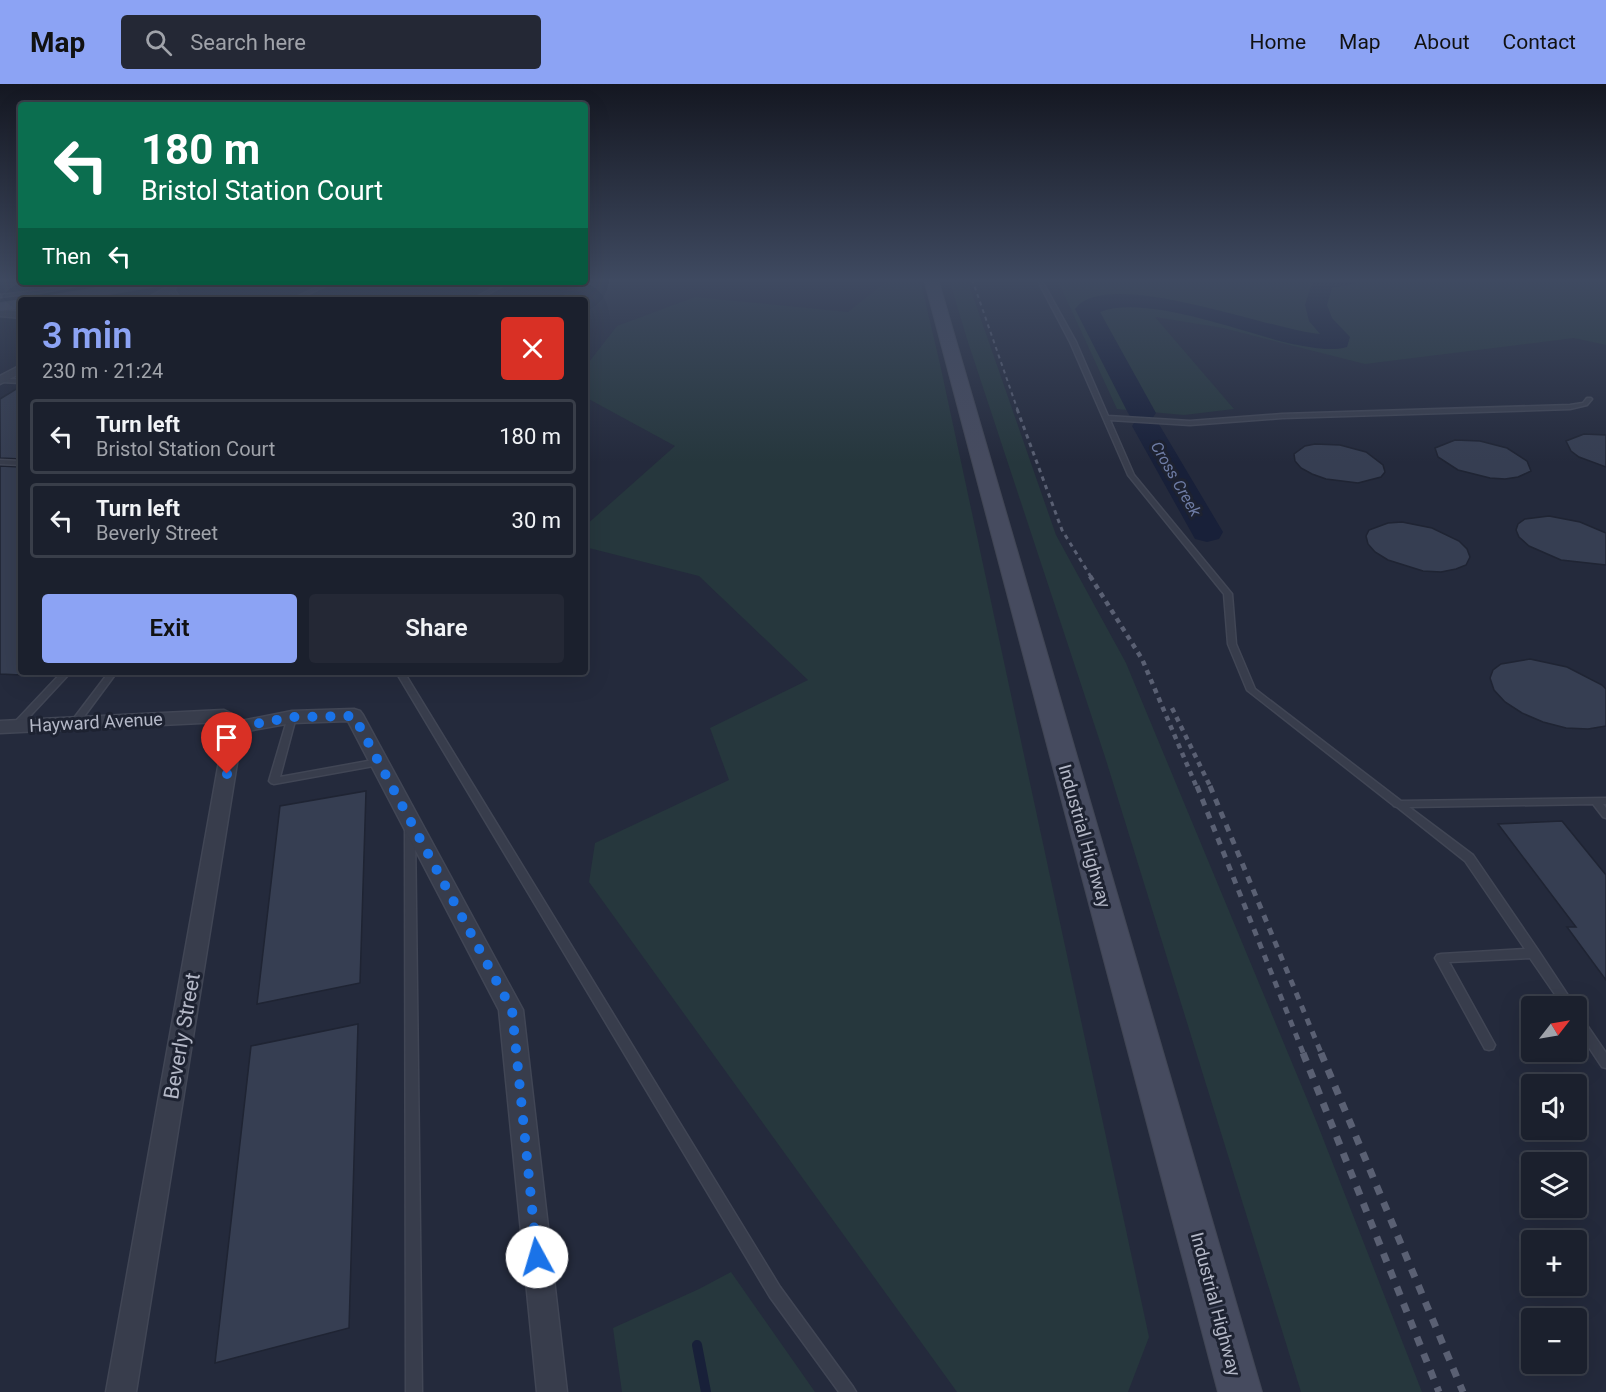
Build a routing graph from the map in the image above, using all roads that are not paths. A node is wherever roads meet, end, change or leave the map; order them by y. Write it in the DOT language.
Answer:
graph roads {
  1 [pos="948,340"];
  2 [pos="1072,340"];
  3 [pos="18,370"];
  4 [pos="1,381"];
  5 [pos="18,381"];
  6 [pos="1589,399"];
  7 [pos="1107,418"];
  8 [pos="0,462"];
  9 [pos="18,463"];
  10 [pos="64,675"];
  11 [pos="111,675"];
  12 [pos="402,675"];
  13 [pos="287,718"];
  14 [pos="74,724"];
  15 [pos="8,726"];
  16 [pos="234,728"];
  17 [pos="379,762"];
  18 [pos="1595,801"];
  19 [pos="1606,801"];
  20 [pos="1397,804"];
  21 [pos="1606,815"];
  22 [pos="410,819"];
  23 [pos="1534,953"];
  24 [pos="1562,996"];
  25 [pos="1587,1034"];
  26 [pos="1490,1045"];
  27 [pos="1606,1063"];
  28 [pos="121,1392"];
  29 [pos="414,1392"];
  30 [pos="552,1392"];
  31 [pos="848,1392"];
  32 [pos="1240,1392"];
  1 -- 32 [label="main road, Industrial Highway"];
  2 -- 7 [label="lane"];
  3 -- 4 [label="street"];
  4 -- 5 [label="lane"];
  6 -- 7 [label="lane"];
  7 -- 20 [label="lane"];
  8 -- 9 [label="lane"];
  10 -- 15 [label="lane"];
  11 -- 14 [label="lane"];
  12 -- 31 [label="lane"];
  13 -- 16 [label="street"];
  13 -- 17 [label="street"];
  13 -- 17 [label="lane"];
  14 -- 15 [label="street, Hayward Avenue"];
  14 -- 16 [label="street, Hayward Avenue"];
  16 -- 28 [label="street, Beverly Street"];
  17 -- 22 [label="street"];
  18 -- 19 [label="lane"];
  18 -- 20 [label="lane"];
  18 -- 21 [label="lane"];
  20 -- 23 [label="lane"];
  22 -- 29 [label="lane"];
  22 -- 30 [label="street"];
  23 -- 24 [label="lane"];
  23 -- 26 [label="lane"];
  25 -- 27 [label="lane"];
}
